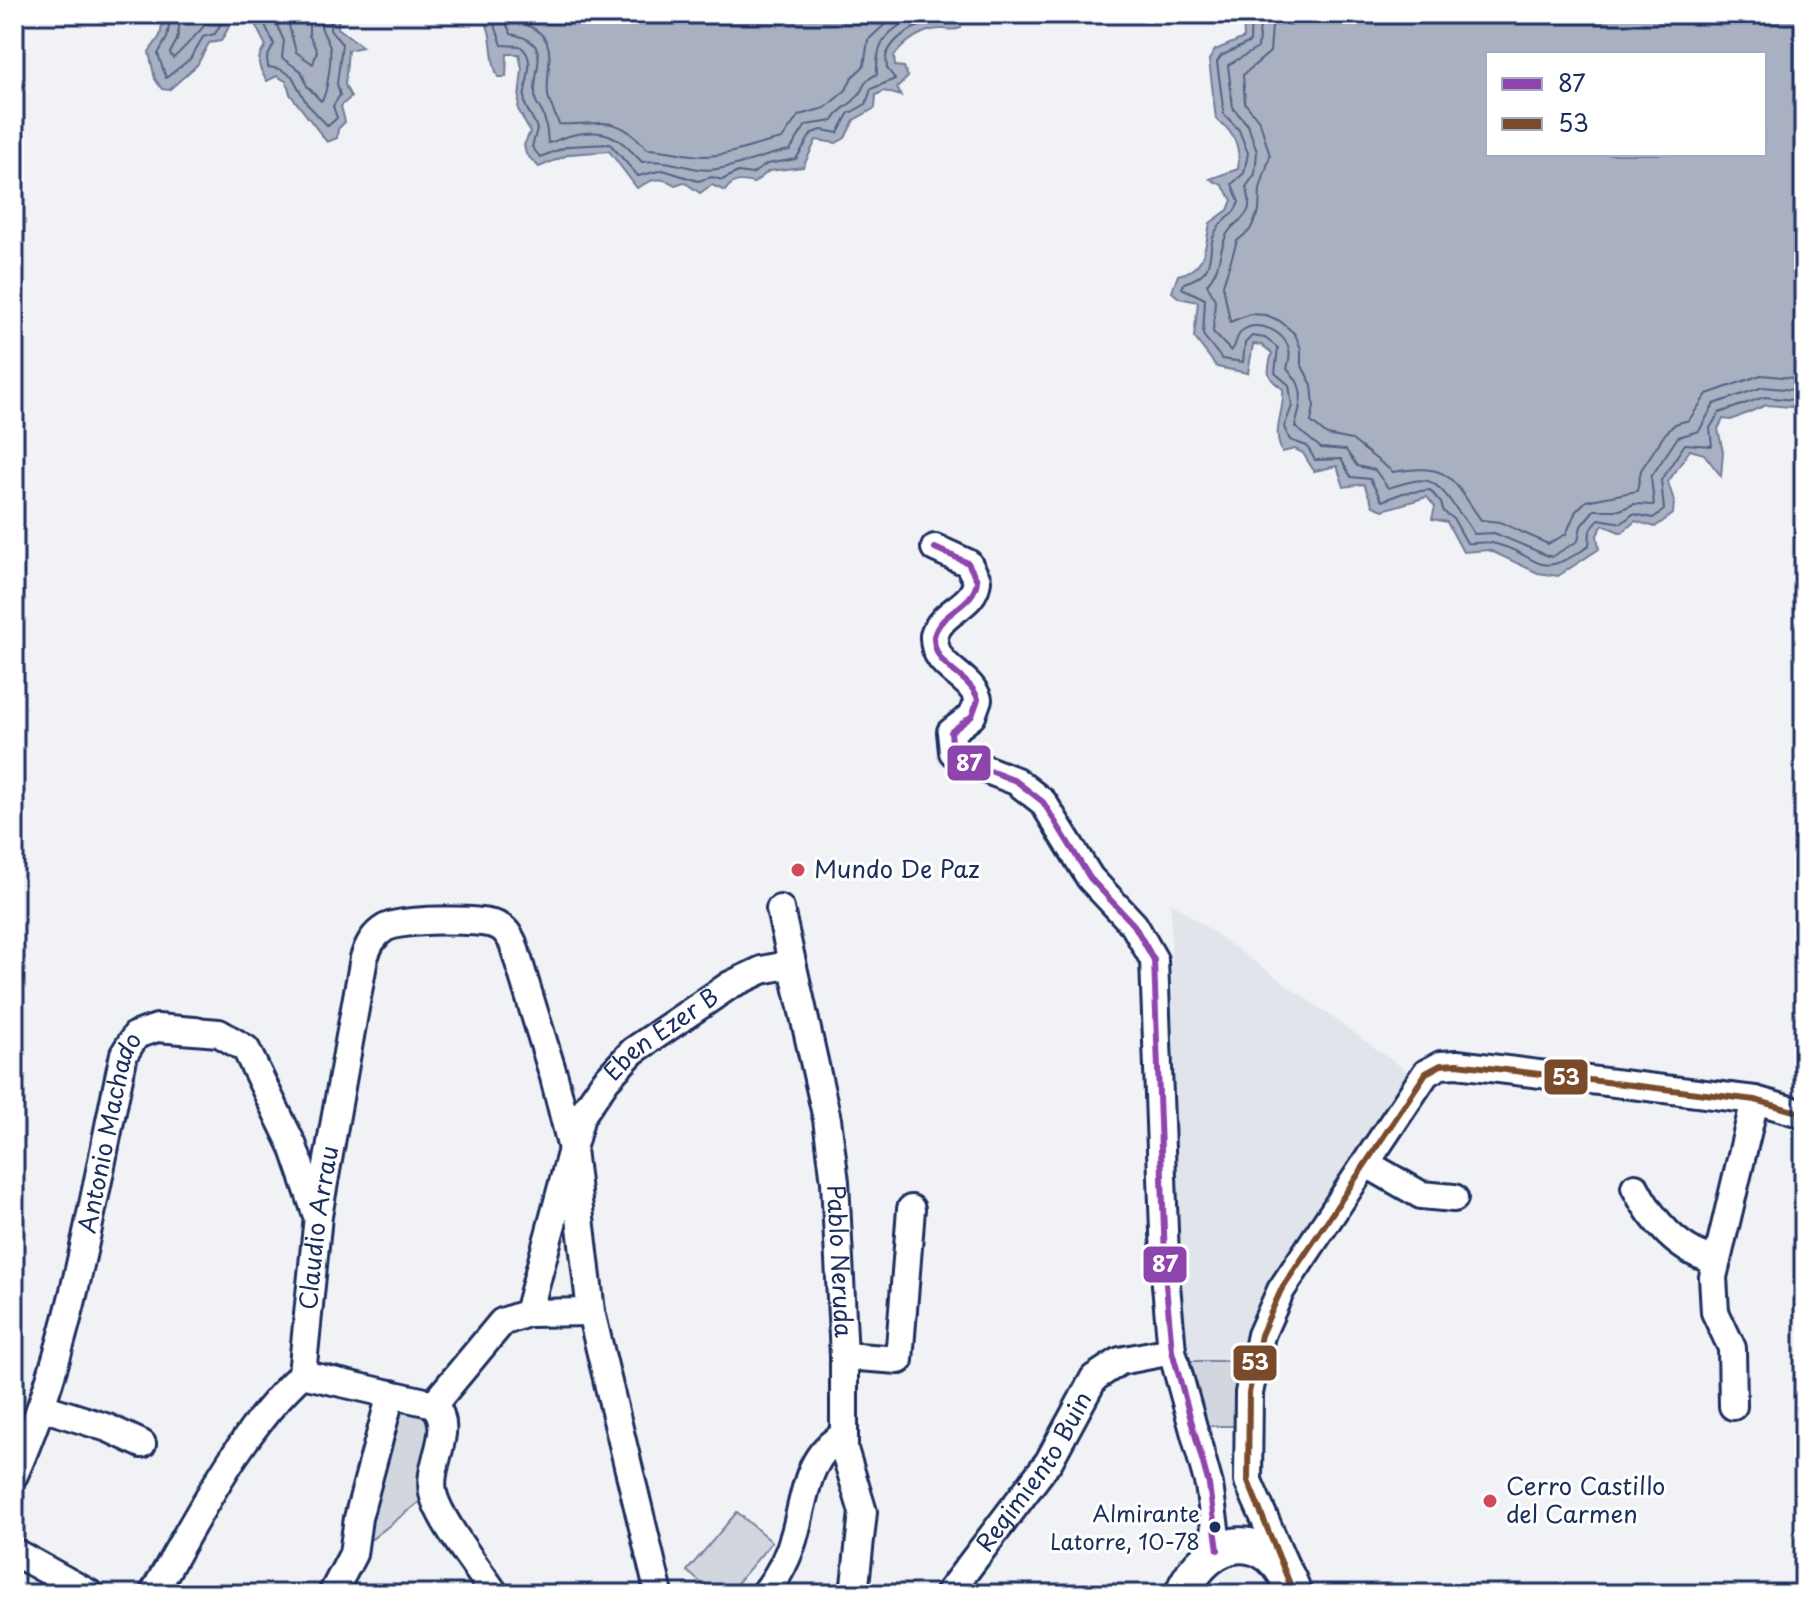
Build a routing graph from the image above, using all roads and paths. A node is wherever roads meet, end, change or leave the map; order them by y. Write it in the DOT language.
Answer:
graph roads {
  1 [pos="935,548"];
  2 [pos="780,909"];
  3 [pos="487,923"];
  4 [pos="792,964"];
  5 [pos="1755,1100"];
  6 [pos="1804,1114"];
  7 [pos="572,1149"];
  8 [pos="1367,1164"];
  9 [pos="1635,1187"];
  10 [pos="1454,1198"];
  11 [pos="911,1209"];
  12 [pos="318,1216"];
  13 [pos="1717,1260"];
  14 [pos="591,1312"];
  15 [pos="528,1313"];
  16 [pos="1172,1351"];
  17 [pos="844,1356"];
  18 [pos="302,1374"];
  19 [pos="391,1394"];
  20 [pos="434,1404"];
  21 [pos="1733,1406"];
  22 [pos="42,1407"];
  23 [pos="843,1436"];
  24 [pos="142,1444"];
  25 [pos="14,1475"];
  26 [pos="1248,1481"];
  27 [pos="1209,1485"];
  28 [pos="1218,1550"];
  29 [pos="14,1552"];
  30 [pos="1291,1584"];
  31 [pos="90,1594"];
  32 [pos="153,1594"];
  33 [pos="332,1594"];
  34 [pos="495,1594"];
  35 [pos="659,1594"];
  36 [pos="764,1594"];
  37 [pos="854,1594"];
  38 [pos="948,1594"];
  39 [pos="1182,1594"];
  1 -- 16 [label="street"];
  2 -- 4 [label="street, Pablo Neruda"];
  3 -- 7 [label="street, Eben Ezer B"];
  3 -- 12 [label="street, Claudio Arrau"];
  4 -- 7 [label="street, Eben Ezer B"];
  4 -- 17 [label="street, Pablo Neruda"];
  5 -- 6 [label="street"];
  5 -- 8 [label="street"];
  5 -- 13 [label="street"];
  7 -- 14 [label="street, Eben Ezer B"];
  7 -- 15 [label="street, Eben Ezer B"];
  8 -- 10 [label="street"];
  8 -- 26 [label="street"];
  9 -- 13 [label="street"];
  11 -- 17 [label="street"];
  12 -- 18 [label="street, Claudio Arrau"];
  12 -- 22 [label="street, Antonio Machado"];
  13 -- 21 [label="street"];
  14 -- 15 [label="street"];
  14 -- 35 [label="street, Eben Ezer B"];
  15 -- 20 [label="street"];
  16 -- 27 [label="street"];
  16 -- 38 [label="street, Regimiento Buin"];
  17 -- 23 [label="street, Pablo Neruda"];
  18 -- 19 [label="street"];
  18 -- 32 [label="street"];
  19 -- 20 [label="street"];
  19 -- 33 [label="street"];
  20 -- 34 [label="street"];
  22 -- 24 [label="street"];
  22 -- 25 [label="street, Antonio Machado"];
  23 -- 36 [label="street"];
  23 -- 37 [label="street, Pablo Neruda"];
  26 -- 27 [label="street"];
  26 -- 30 [label="street"];
  27 -- 28 [label="street"];
  28 -- 30 [label="main road"];
  28 -- 39 [label="main road"];
  29 -- 31 [label="street"];
}
